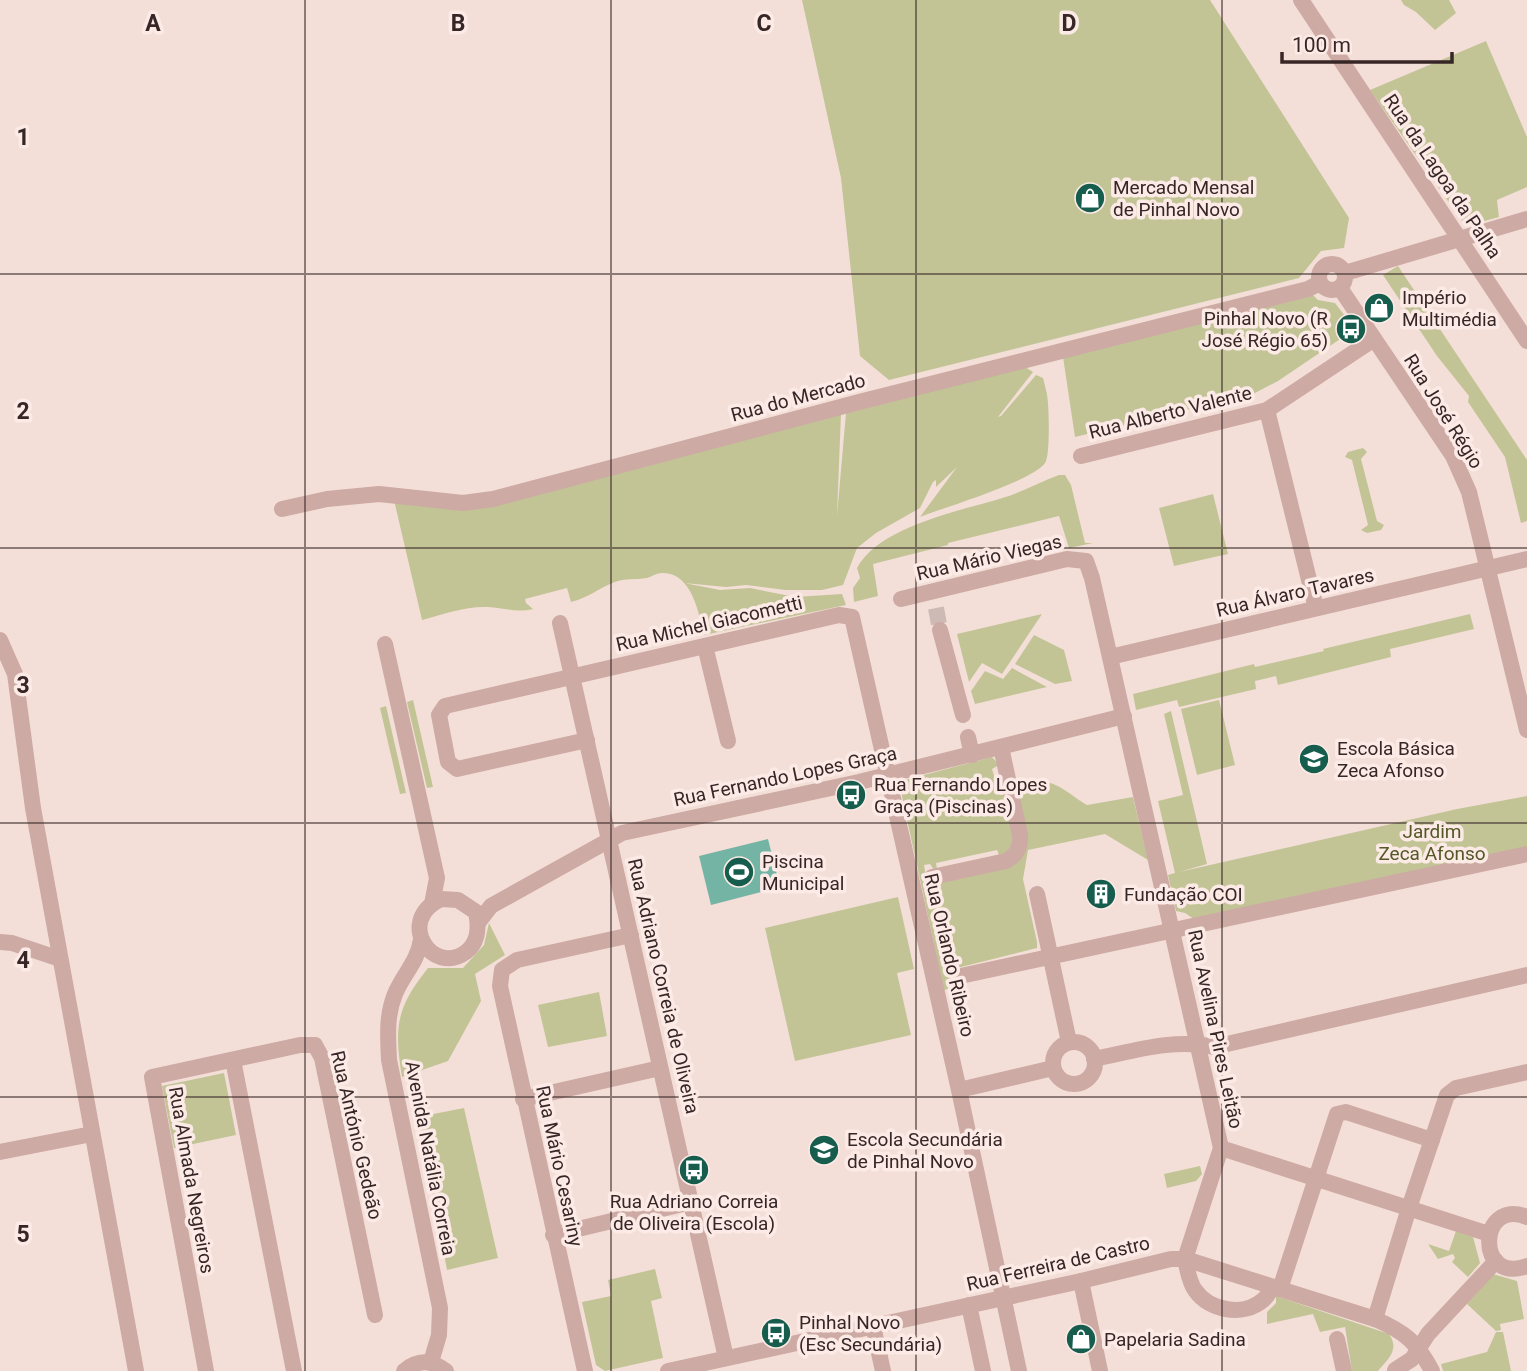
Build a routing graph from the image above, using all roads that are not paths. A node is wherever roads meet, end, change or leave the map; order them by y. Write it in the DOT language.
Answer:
graph roads {
  1 [pos="1301,0"];
  2 [pos="1527,219"];
  3 [pos="1460,240"];
  4 [pos="1343,281"];
  5 [pos="1320,283"];
  6 [pos="1374,339"];
  7 [pos="1527,341"];
  8 [pos="1267,410"];
  9 [pos="1081,456"];
  10 [pos="282,509"];
  11 [pos="1527,559"];
  12 [pos="1086,561"];
  13 [pos="1489,568"];
  14 [pos="934,591"];
  15 [pos="901,599"];
  16 [pos="936,608"];
  17 [pos="1316,608"];
  18 [pos="854,621"];
  19 [pos="560,623"];
  20 [pos="940,630"];
  21 [pos="0,640"];
  22 [pos="384,644"];
  23 [pos="705,646"];
  24 [pos="1110,657"];
  25 [pos="572,677"];
  26 [pos="963,715"];
  27 [pos="1124,716"];
  28 [pos="1527,730"];
  29 [pos="968,737"];
  30 [pos="587,740"];
  31 [pos="728,741"];
  32 [pos="1001,747"];
  33 [pos="972,755"];
  34 [pos="888,775"];
  35 [pos="610,839"];
  36 [pos="1527,854"];
  37 [pos="932,877"];
  38 [pos="437,878"];
  39 [pos="1037,894"];
  40 [pos="462,902"];
  41 [pos="432,904"];
  42 [pos="491,906"];
  43 [pos="478,923"];
  44 [pos="1173,931"];
  45 [pos="631,935"];
  46 [pos="421,939"];
  47 [pos="0,942"];
  48 [pos="436,956"];
  49 [pos="1051,957"];
  50 [pos="60,959"];
  51 [pos="412,967"];
  52 [pos="1527,975"];
  53 [pos="956,977"];
  54 [pos="1069,1042"];
  55 [pos="1195,1043"];
  56 [pos="1094,1059"];
  57 [pos="233,1060"];
  58 [pos="660,1068"];
  59 [pos="1053,1068"];
  60 [pos="1527,1072"];
  61 [pos="959,1090"];
  62 [pos="523,1099"];
  63 [pos="92,1134"];
  64 [pos="1433,1140"];
  65 [pos="1221,1148"];
  66 [pos="0,1152"];
  67 [pos="1315,1178"];
  68 [pos="691,1202"];
  69 [pos="1409,1208"];
  70 [pos="1527,1217"];
  71 [pos="1489,1234"];
  72 [pos="553,1235"];
  73 [pos="1185,1259"];
  74 [pos="1496,1261"];
  75 [pos="1527,1266"];
  76 [pos="1081,1281"];
  77 [pos="1276,1288"];
  78 [pos="1004,1298"];
  79 [pos="969,1306"];
  80 [pos="375,1315"];
  81 [pos="1375,1319"];
  82 [pos="873,1326"];
  83 [pos="1397,1329"];
  84 [pos="1337,1339"];
  85 [pos="1419,1349"];
  86 [pos="743,1354"];
  87 [pos="726,1357"];
  88 [pos="431,1362"];
  89 [pos="1398,1367"];
  90 [pos="979,1370"];
  91 [pos="136,1371"];
  92 [pos="206,1371"];
  93 [pos="294,1371"];
  94 [pos="404,1371"];
  95 [pos="446,1371"];
  96 [pos="585,1371"];
  97 [pos="668,1371"];
  98 [pos="747,1371"];
  99 [pos="883,1371"];
  100 [pos="1019,1371"];
  101 [pos="1100,1371"];
  102 [pos="1344,1371"];
  103 [pos="1430,1371"];
  1 -- 3 [label="street, Rua da Lagoa da Palha"];
  2 -- 3 [label="street"];
  3 -- 4 [label="street"];
  3 -- 7 [label="street, Rua da Lagoa da Palha"];
  4 -- 5 [label="street"];
  4 -- 5 [label="street"];
  4 -- 6 [label="street, Rua José Régio"];
  5 -- 10 [label="street, Rua do Mercado"];
  6 -- 8 [label="street, Rua Alberto Valente"];
  6 -- 13 [label="street, Rua José Régio"];
  8 -- 9 [label="street, Rua Alberto Valente"];
  8 -- 17 [label="street"];
  11 -- 13 [label="street, Rua Álvaro Tavares"];
  12 -- 14 [label="street, Rua Mário Viegas"];
  12 -- 24 [label="street, Rua Avelina Pires Leitão"];
  13 -- 17 [label="street, Rua Álvaro Tavares"];
  13 -- 28 [label="street, Rua José Régio"];
  14 -- 15 [label="street, Rua Mário Viegas"];
  14 -- 16 [label="street"];
  17 -- 24 [label="street, Rua Álvaro Tavares"];
  18 -- 23 [label="street, Rua Michel Giacometti"];
  18 -- 34 [label="street, Rua Orlando Ribeiro"];
  19 -- 25 [label="street, Rua Adriano Correia de Oliveira"];
  20 -- 26 [label="street"];
  21 -- 50 [label="street"];
  22 -- 38 [label="street"];
  23 -- 25 [label="street, Rua Michel Giacometti"];
  23 -- 31 [label="street"];
  24 -- 27 [label="street, Rua Avelina Pires Leitão"];
  25 -- 30 [label="street, Rua Adriano Correia de Oliveira"];
  25 -- 30 [label="street, Rua Michel Giacometti"];
  27 -- 32 [label="street, Rua Fernando Lopes Graça"];
  27 -- 44 [label="street, Rua Avelina Pires Leitão"];
  29 -- 33 [label="street"];
  30 -- 35 [label="street, Rua Adriano Correia de Oliveira"];
  32 -- 33 [label="street, Rua Fernando Lopes Graça"];
  32 -- 37 [label="street"];
  33 -- 34 [label="street, Rua Fernando Lopes Graça"];
  34 -- 35 [label="street, Rua Fernando Lopes Graça"];
  34 -- 61 [label="street, Rua Orlando Ribeiro"];
  35 -- 42 [label="street, Rua Fernando Lopes Graça"];
  35 -- 45 [label="street, Rua Adriano Correia de Oliveira"];
  36 -- 44 [label="street"];
  38 -- 40 [label="street"];
  38 -- 41 [label="street"];
  39 -- 49 [label="street"];
  40 -- 41 [label="street"];
  40 -- 42 [label="street"];
  40 -- 43 [label="street"];
  41 -- 46 [label="street"];
  42 -- 43 [label="street, Rua Fernando Lopes Graça"];
  43 -- 48 [label="street"];
  44 -- 49 [label="street"];
  44 -- 55 [label="street, Rua Avelina Pires Leitão"];
  45 -- 58 [label="street, Rua Adriano Correia de Oliveira"];
  45 -- 62 [label="street, Rua Mário Cesariny"];
  46 -- 48 [label="street"];
  46 -- 51 [label="street, Avenida Natália Correia"];
  47 -- 50 [label="street"];
  48 -- 51 [label="street"];
  49 -- 53 [label="street"];
  49 -- 54 [label="street"];
  50 -- 63 [label="street"];
  51 -- 88 [label="street, Avenida Natália Correia"];
  52 -- 55 [label="street"];
  54 -- 56 [label="street"];
  54 -- 59 [label="street"];
  55 -- 56 [label="street"];
  55 -- 65 [label="street, Rua Avelina Pires Leitão"];
  56 -- 59 [label="street"];
  57 -- 80 [label="street, Rua António Gedeão"];
  57 -- 92 [label="street, Rua Almada Negreiros"];
  57 -- 93 [label="street"];
  58 -- 62 [label="street"];
  58 -- 68 [label="street, Rua Adriano Correia de Oliveira"];
  59 -- 61 [label="street"];
  60 -- 64 [label="street"];
  61 -- 78 [label="street, Rua Orlando Ribeiro"];
  62 -- 72 [label="street, Rua Mário Cesariny"];
  63 -- 66 [label="street"];
  63 -- 91 [label="street"];
  64 -- 67 [label="street"];
  64 -- 69 [label="street"];
  65 -- 67 [label="street"];
  65 -- 73 [label="street, Rua Avelina Pires Leitão"];
  67 -- 69 [label="street"];
  67 -- 77 [label="street"];
  68 -- 72 [label="street"];
  68 -- 87 [label="street, Rua Adriano Correia de Oliveira"];
  69 -- 71 [label="street"];
  69 -- 81 [label="street"];
  70 -- 71 [label="street"];
  71 -- 74 [label="street"];
  72 -- 96 [label="street, Rua Mário Cesariny"];
  73 -- 76 [label="street, Rua Ferreira de Castro"];
  73 -- 77 [label="street, Rua Ferreira de Castro"];
  73 -- 77 [label="street"];
  74 -- 75 [label="street"];
  74 -- 85 [label="street"];
  76 -- 78 [label="street, Rua Ferreira de Castro"];
  76 -- 101 [label="street"];
  77 -- 81 [label="street, Rua Ferreira de Castro"];
  78 -- 79 [label="street, Rua Ferreira de Castro"];
  78 -- 100 [label="street, Rua Orlando Ribeiro"];
  79 -- 82 [label="street, Rua Ferreira de Castro"];
  79 -- 90 [label="street"];
  81 -- 83 [label="street, Rua Ferreira de Castro"];
  82 -- 86 [label="street, Rua Ferreira de Castro"];
  82 -- 99 [label="street"];
  83 -- 85 [label="street, Rua Ferreira de Castro"];
  83 -- 89 [label="street"];
  84 -- 102 [label="street"];
  85 -- 89 [label="street"];
  85 -- 103 [label="street, Rua Ferreira de Castro"];
  86 -- 87 [label="street, Rua Ferreira de Castro"];
  86 -- 98 [label="street"];
  87 -- 97 [label="street, Rua Ferreira de Castro"];
  88 -- 94 [label="street"];
  88 -- 95 [label="street"];
  89 -- 103 [label="street"];
}
